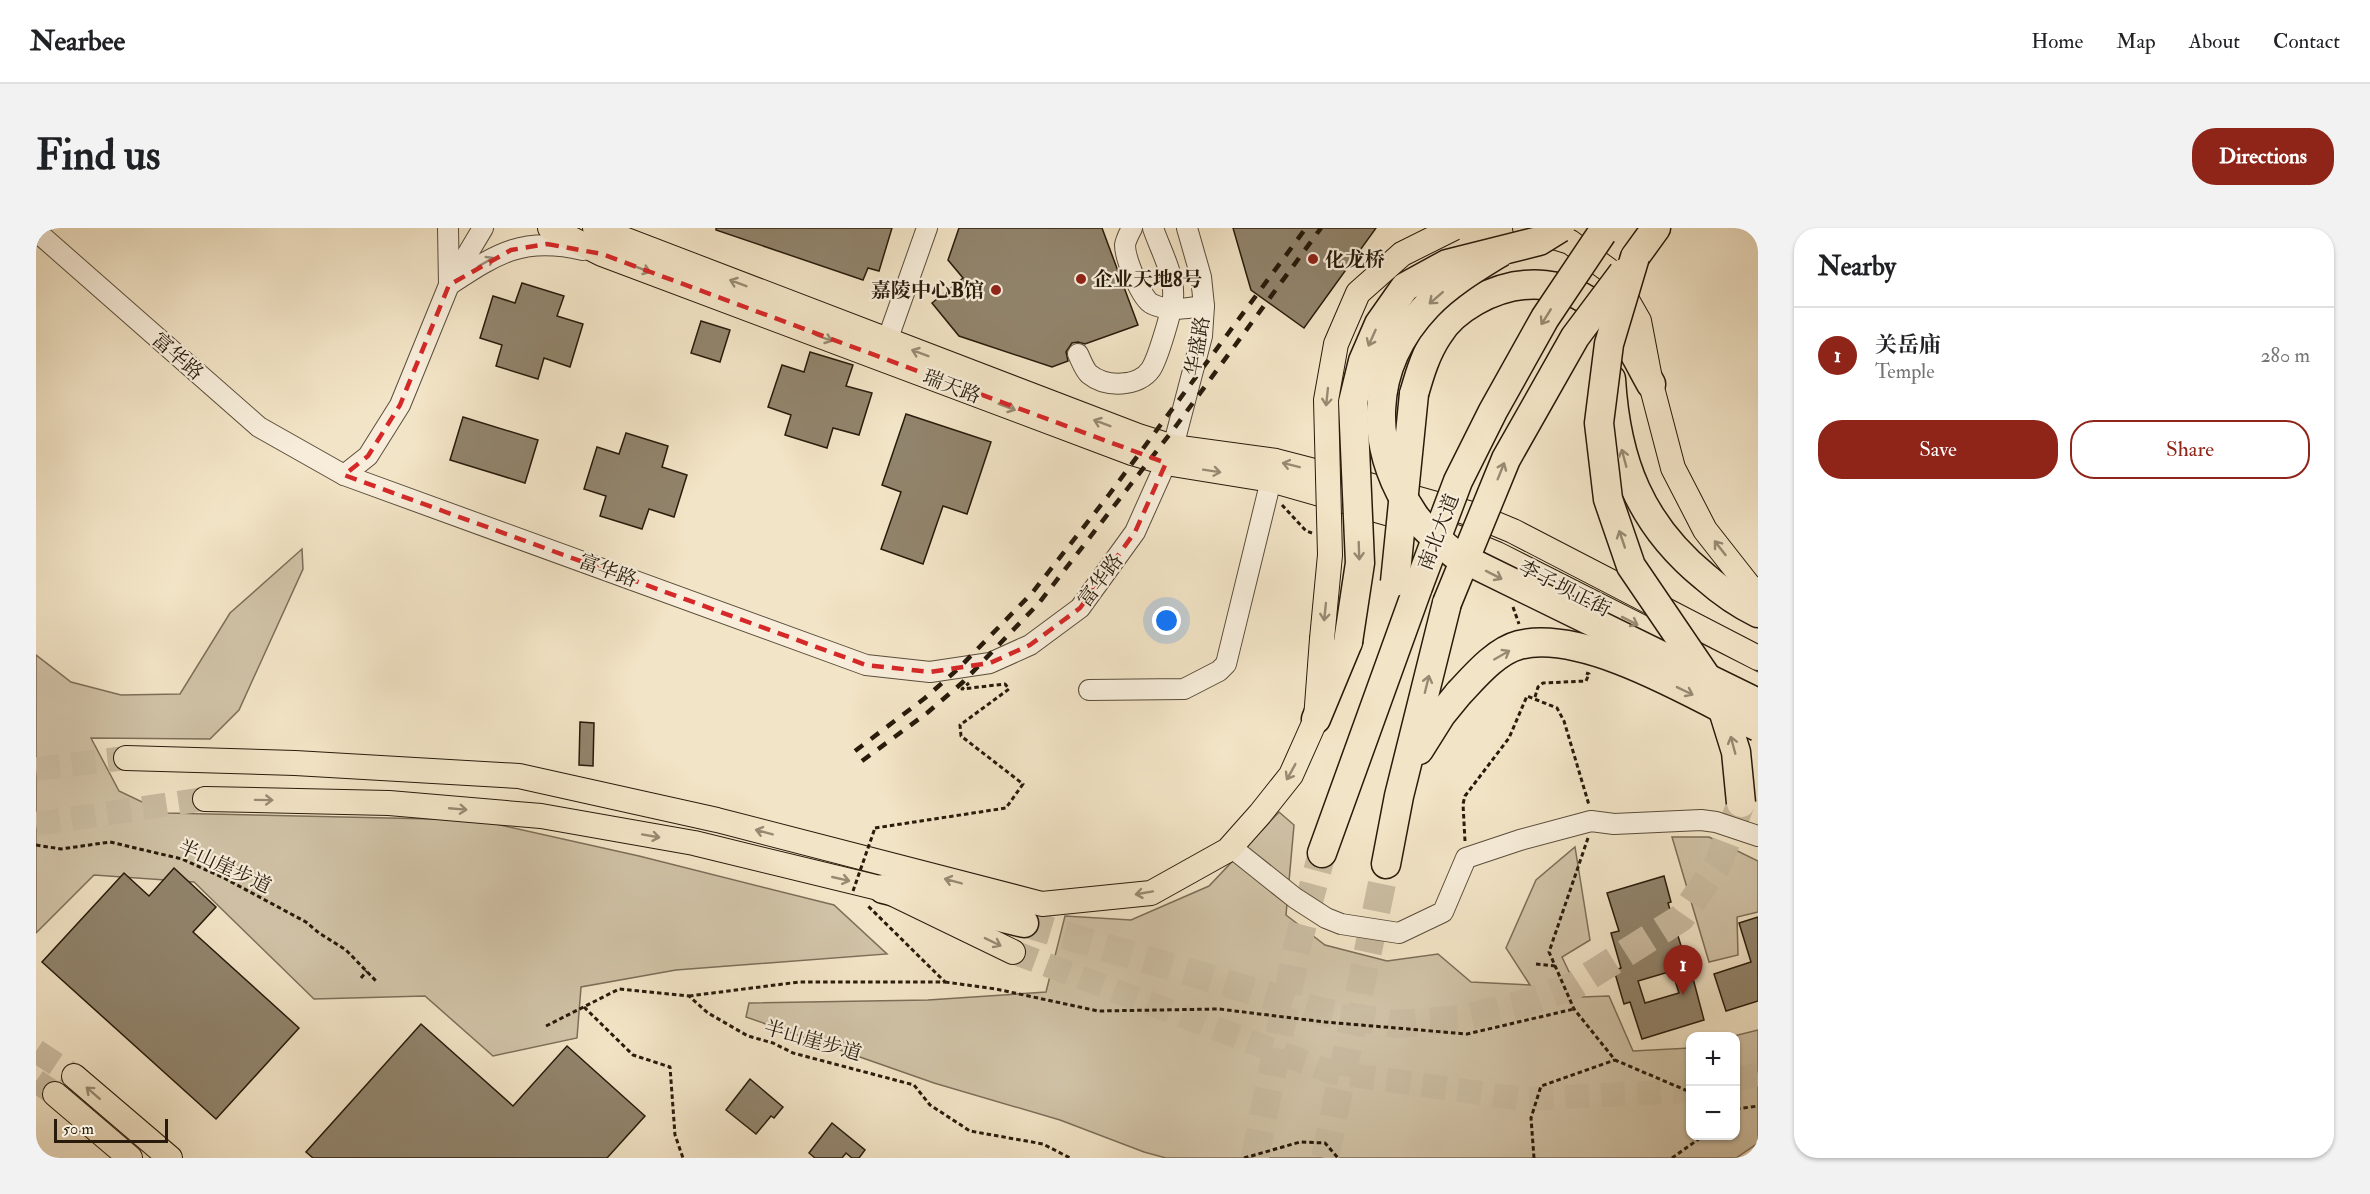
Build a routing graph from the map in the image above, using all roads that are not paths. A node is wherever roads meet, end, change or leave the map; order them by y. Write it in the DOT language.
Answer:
graph roads {
  1 [pos="448,228"];
  2 [pos="483,228"];
  3 [pos="550,228"];
  4 [pos="595,228"];
  5 [pos="927,228"];
  6 [pos="1132,228"];
  7 [pos="1153,228"];
  8 [pos="1187,228"];
  9 [pos="1454,228"];
  10 [pos="1525,228"];
  11 [pos="1560,228"];
  12 [pos="1656,228"];
  13 [pos="36,231"];
  14 [pos="1604,231"];
  15 [pos="1501,252"];
  16 [pos="602,254"];
  17 [pos="1635,257"];
  18 [pos="449,285"];
  19 [pos="1204,306"];
  20 [pos="1171,309"];
  21 [pos="887,341"];
  22 [pos="1609,344"];
  23 [pos="1078,354"];
  24 [pos="1651,384"];
  25 [pos="1170,455"];
  26 [pos="344,475"];
  27 [pos="1271,480"];
  28 [pos="1367,496"];
  29 [pos="1406,584"];
  30 [pos="1758,592"];
  31 [pos="1758,613"];
  32 [pos="1758,639"];
  33 [pos="1335,640"];
  34 [pos="1758,658"];
  35 [pos="1758,686"];
  36 [pos="1089,690"];
  37 [pos="1758,703"];
  38 [pos="1316,719"];
  39 [pos="1758,727"];
  40 [pos="126,758"];
  41 [pos="1399,796"];
  42 [pos="205,799"];
  43 [pos="1741,803"];
  44 [pos="1758,836"];
  45 [pos="1231,847"];
  46 [pos="1322,853"];
  47 [pos="1386,864"];
  48 [pos="872,894"];
  49 [pos="1024,924"];
  50 [pos="1013,952"];
  51 [pos="74,1076"];
  52 [pos="55,1094"];
  53 [pos="130,1158"];
  54 [pos="170,1158"];
  1 -- 18 [label="street"];
  2 -- 18 [label="street"];
  3 -- 16 [label="main road, 瑞天路"];
  21 -- 4 [label="main road, 瑞天路, one-way"];
  5 -- 21 [label="street"];
  6 -- 20 [label="street"];
  7 -- 20 [label="street"];
  8 -- 19 [label="street, 华盛路"];
  9 -- 33 [label="main road, one-way, bridge"];
  10 -- 24 [label="main road, bridge"];
  11 -- 15 [label="highway, bridge"];
  12 -- 17 [label="highway, 南北大道"];
  13 -- 26 [label="street, 富华路"];
  14 -- 29 [label="highway, 南北大道, one-way, bridge"];
  15 -- 33 [label="highway, one-way, bridge"];
  15 -- 37 [label="highway, one-way, bridge"];
  18 -- 16 [label="street, one-way"];
  16 -- 25 [label="main road, 瑞天路, one-way"];
  17 -- 22 [label="highway, bridge"];
  41 -- 17 [label="highway, 南北大道, one-way, bridge"];
  18 -- 26 [label="street"];
  19 -- 20 [label="street"];
  19 -- 25 [label="street, 华盛路"];
  20 -- 23 [label="street"];
  25 -- 21 [label="main road, 瑞天路, one-way"];
  31 -- 22 [label="highway, one-way, bridge"];
  43 -- 22 [label="highway, one-way, bridge"];
  24 -- 29 [label="highway, bridge"];
  30 -- 24 [label="main road, one-way"];
  25 -- 26 [label="street, 富华路"];
  25 -- 27 [label="main road, 瑞天路, one-way"];
  28 -- 25 [label="main road, 瑞天路, one-way"];
  27 -- 28 [label="main road, 瑞天路"];
  27 -- 36 [label="street"];
  28 -- 32 [label="main road, bridge"];
  28 -- 34 [label="main road, 李子坝正街"];
  28 -- 35 [label="main road, 李子坝正街, one-way"];
  29 -- 46 [label="highway"];
  33 -- 38 [label="highway"];
  38 -- 45 [label="main road, one-way"];
  41 -- 39 [label="highway, one-way, bridge"];
  45 -- 40 [label="main road, one-way"];
  41 -- 47 [label="highway, 南北大道"];
  42 -- 48 [label="main road, one-way"];
  44 -- 45 [label="street"];
  48 -- 49 [label="highway"];
  48 -- 50 [label="main road, one-way"];
  54 -- 51 [label="main road, one-way"];
  52 -- 53 [label="main road"];
}
